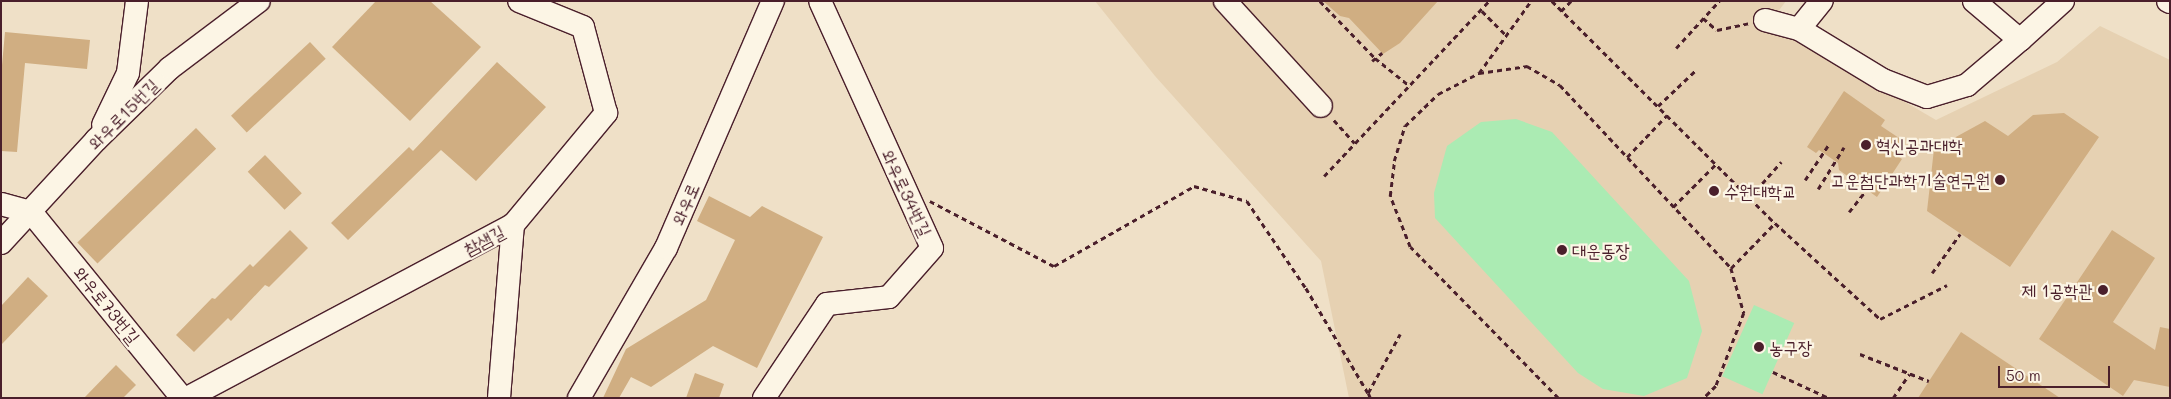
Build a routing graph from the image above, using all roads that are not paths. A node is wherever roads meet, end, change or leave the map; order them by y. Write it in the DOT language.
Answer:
graph roads {
  1 [pos="137,1"];
  2 [pos="259,1"];
  3 [pos="519,1"];
  4 [pos="773,1"];
  5 [pos="820,1"];
  6 [pos="1225,1"];
  7 [pos="1822,1"];
  8 [pos="1974,1"];
  9 [pos="2063,1"];
  10 [pos="1765,20"];
  11 [pos="1798,29"];
  12 [pos="2020,40"];
  13 [pos="1321,106"];
  14 [pos="96,140"];
  15 [pos="1,204"];
  16 [pos="32,212"];
  17 [pos="513,225"];
  18 [pos="1,243"];
  19 [pos="182,398"];
  20 [pos="187,398"];
  21 [pos="499,398"];
  22 [pos="579,398"];
  23 [pos="764,398"];
  1 -- 14 [label="street"];
  2 -- 14 [label="street, 와우로15번길"];
  3 -- 17 [label="street, 참샘길"];
  4 -- 22 [label="street, 와우로"];
  5 -- 23 [label="street, 와우로34번길"];
  6 -- 13 [label="street"];
  7 -- 11 [label="street"];
  8 -- 12 [label="street"];
  9 -- 12 [label="street"];
  10 -- 11 [label="street"];
  11 -- 12 [label="street"];
  14 -- 16 [label="street, 와우로15번길"];
  15 -- 16 [label="street"];
  16 -- 18 [label="street, 와우로15번길"];
  16 -- 19 [label="street, 와우로73번길"];
  17 -- 20 [label="street, 참샘길"];
  17 -- 21 [label="street"];
}
